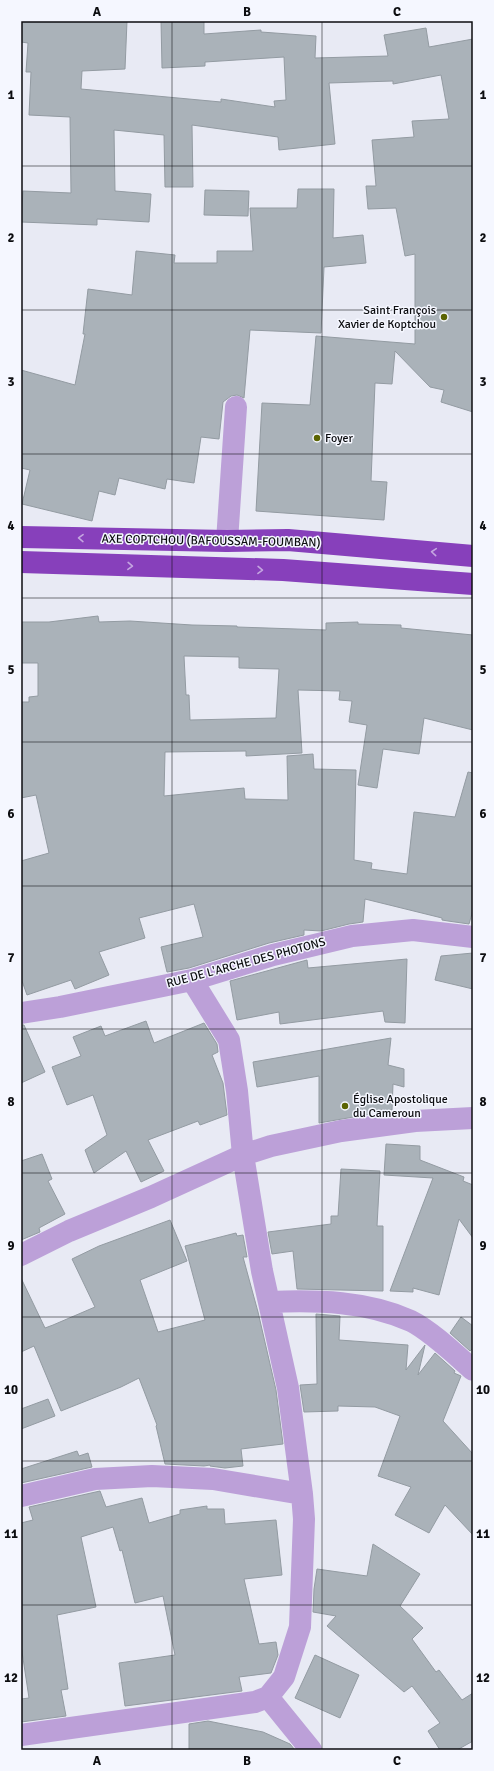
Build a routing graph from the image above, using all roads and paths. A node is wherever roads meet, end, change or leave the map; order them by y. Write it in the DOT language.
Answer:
graph roads {
  1 [pos="236,408"];
  2 [pos="21,537"];
  3 [pos="227,541"];
  4 [pos="401,549"];
  5 [pos="473,556"];
  6 [pos="21,562"];
  7 [pos="401,580"];
  8 [pos="473,584"];
  9 [pos="473,937"];
  10 [pos="192,980"];
  11 [pos="21,1013"];
  12 [pos="473,1118"];
  13 [pos="243,1155"];
  14 [pos="21,1255"];
  15 [pos="270,1302"];
  16 [pos="473,1370"];
  17 [pos="302,1494"];
  18 [pos="21,1496"];
  19 [pos="268,1697"];
  20 [pos="21,1735"];
  21 [pos="311,1750"];
  1 -- 3 [label="street"];
  3 -- 2 [label="highway, AXE COPTCHOU (BAFOUSSAM-FOUMBAN), one-way"];
  3 -- 4 [label="highway, AXE COPTCHOU (BAFOUSSAM-FOUMBAN)"];
  5 -- 4 [label="highway, AXE COPTCHOU (BAFOUSSAM-FOUMBAN), one-way"];
  4 -- 7 [label="highway"];
  6 -- 7 [label="highway, one-way"];
  7 -- 8 [label="highway"];
  9 -- 10 [label="street, RUE DE L'ARCHE DES PHOTONS"];
  10 -- 11 [label="street, RUE DE L'ARCHE DES PHOTONS"];
  10 -- 13 [label="street"];
  12 -- 13 [label="street"];
  13 -- 14 [label="street"];
  13 -- 15 [label="street"];
  15 -- 16 [label="street"];
  15 -- 17 [label="street"];
  17 -- 18 [label="street"];
  17 -- 19 [label="street"];
  19 -- 20 [label="street"];
  19 -- 21 [label="street"];
}
